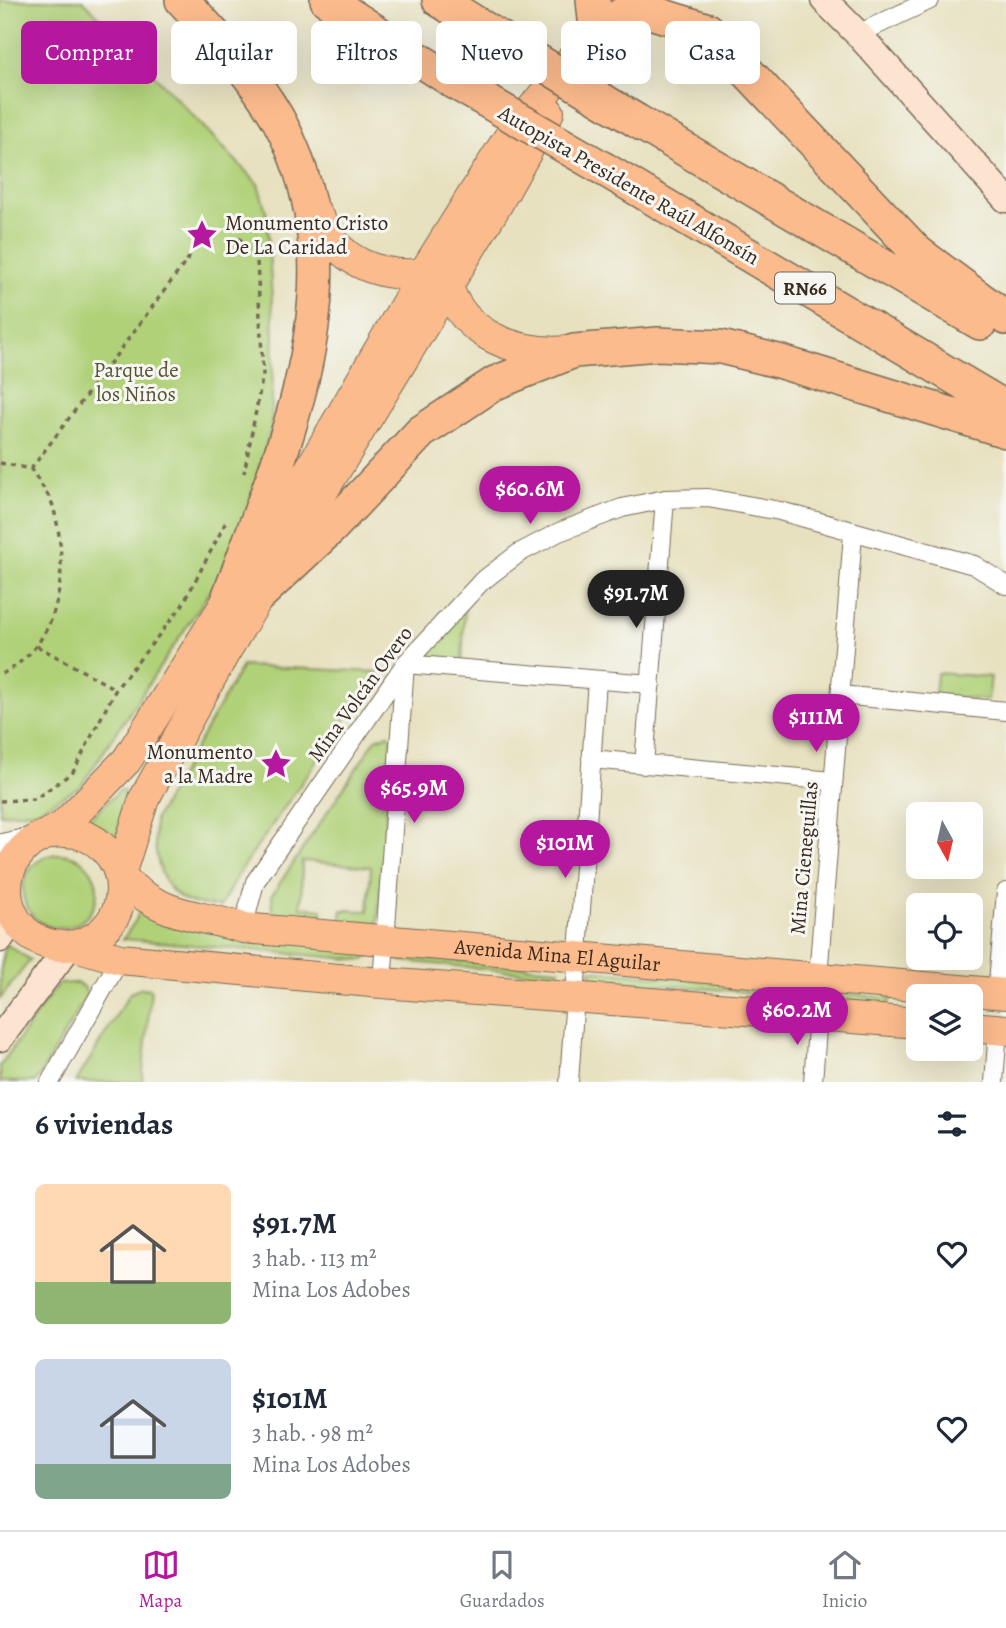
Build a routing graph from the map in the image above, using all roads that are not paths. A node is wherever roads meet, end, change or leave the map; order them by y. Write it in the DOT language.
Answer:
graph roads {
  1 [pos="182,0"];
  2 [pos="327,0"];
  3 [pos="439,0"];
  4 [pos="614,0"];
  5 [pos="683,0"];
  6 [pos="824,0"];
  7 [pos="930,0"];
  8 [pos="595,15"];
  9 [pos="680,21"];
  10 [pos="700,21"];
  11 [pos="858,33"];
  12 [pos="759,84"];
  13 [pos="1006,199"];
  14 [pos="312,206"];
  15 [pos="446,263"];
  16 [pos="1006,318"];
  17 [pos="1006,339"];
  18 [pos="574,351"];
  19 [pos="1006,408"];
  20 [pos="1006,431"];
  21 [pos="666,499"];
  22 [pos="853,534"];
  23 [pos="1006,585"];
  24 [pos="242,598"];
  25 [pos="405,664"];
  26 [pos="597,680"];
  27 [pos="651,684"];
  28 [pos="840,695"];
  29 [pos="1006,711"];
  30 [pos="591,760"];
  31 [pos="644,765"];
  32 [pos="833,781"];
  33 [pos="45,835"];
  34 [pos="0,846"];
  35 [pos="121,877"];
  36 [pos="1006,892"];
  37 [pos="6,918"];
  38 [pos="243,928"];
  39 [pos="388,940"];
  40 [pos="72,947"];
  41 [pos="580,956"];
  42 [pos="120,958"];
  43 [pos="818,977"];
  44 [pos="382,983"];
  45 [pos="906,986"];
  46 [pos="983,992"];
  47 [pos="1002,994"];
  48 [pos="577,996"];
  49 [pos="818,1015"];
  50 [pos="906,1022"];
  51 [pos="992,1029"];
  52 [pos="0,1038"];
  53 [pos="50,1082"];
  54 [pos="569,1082"];
  55 [pos="813,1082"];
  56 [pos="994,1082"];
  1 -- 14 [label="highway"];
  2 -- 19 [label="highway, Autopista Presidente Raúl Alfonsín / RN66, bridge"];
  3 -- 17 [label="highway, RN66, bridge"];
  4 -- 8 [label="main road"];
  5 -- 10 [label="highway"];
  6 -- 11 [label="main road"];
  7 -- 11 [label="street"];
  8 -- 9 [label="highway"];
  8 -- 15 [label="main road"];
  11 -- 13 [label="main road"];
  12 -- 16 [label="highway"];
  14 -- 15 [label="main road"];
  14 -- 24 [label="highway"];
  15 -- 18 [label="main road"];
  15 -- 24 [label="main road"];
  18 -- 20 [label="highway"];
  18 -- 24 [label="highway"];
  21 -- 22 [label="street, Mina Volcán Overo"];
  21 -- 25 [label="street, Mina Volcán Overo"];
  21 -- 27 [label="street"];
  22 -- 23 [label="street, Mina Volcán Overo"];
  22 -- 28 [label="street, Mina Cieneguillas"];
  24 -- 33 [label="main road"];
  24 -- 35 [label="main road"];
  25 -- 26 [label="street"];
  25 -- 38 [label="street, Mina Volcán Overo"];
  25 -- 39 [label="street"];
  26 -- 27 [label="street"];
  26 -- 30 [label="street"];
  27 -- 31 [label="street"];
  28 -- 29 [label="street"];
  28 -- 32 [label="street, Mina Cieneguillas"];
  30 -- 31 [label="street"];
  30 -- 41 [label="street"];
  31 -- 32 [label="street"];
  32 -- 43 [label="street, Mina Cieneguillas"];
  33 -- 34 [label="street"];
  33 -- 35 [label="main road"];
  33 -- 37 [label="main road"];
  35 -- 38 [label="main road, Avenida Mina El Aguilar"];
  35 -- 40 [label="main road"];
  36 -- 47 [label="street"];
  37 -- 40 [label="main road"];
  38 -- 39 [label="main road, Avenida Mina El Aguilar"];
  39 -- 41 [label="main road, Avenida Mina El Aguilar"];
  39 -- 44 [label="street"];
  40 -- 42 [label="main road, Avenida Mina El Aguilar"];
  40 -- 52 [label="main road"];
  41 -- 43 [label="main road, Avenida Mina El Aguilar"];
  41 -- 48 [label="street"];
  42 -- 44 [label="main road, Avenida Mina El Aguilar"];
  42 -- 53 [label="street"];
  43 -- 45 [label="main road, Avenida Mina El Aguilar"];
  44 -- 48 [label="main road, Avenida Mina El Aguilar"];
  46 -- 47 [label="main road, Avenida Mina El Aguilar"];
  48 -- 49 [label="main road, Avenida Mina El Aguilar"];
  48 -- 54 [label="street"];
  49 -- 50 [label="main road, Avenida Mina El Aguilar"];
  49 -- 55 [label="street"];
  51 -- 56 [label="street"];
}
